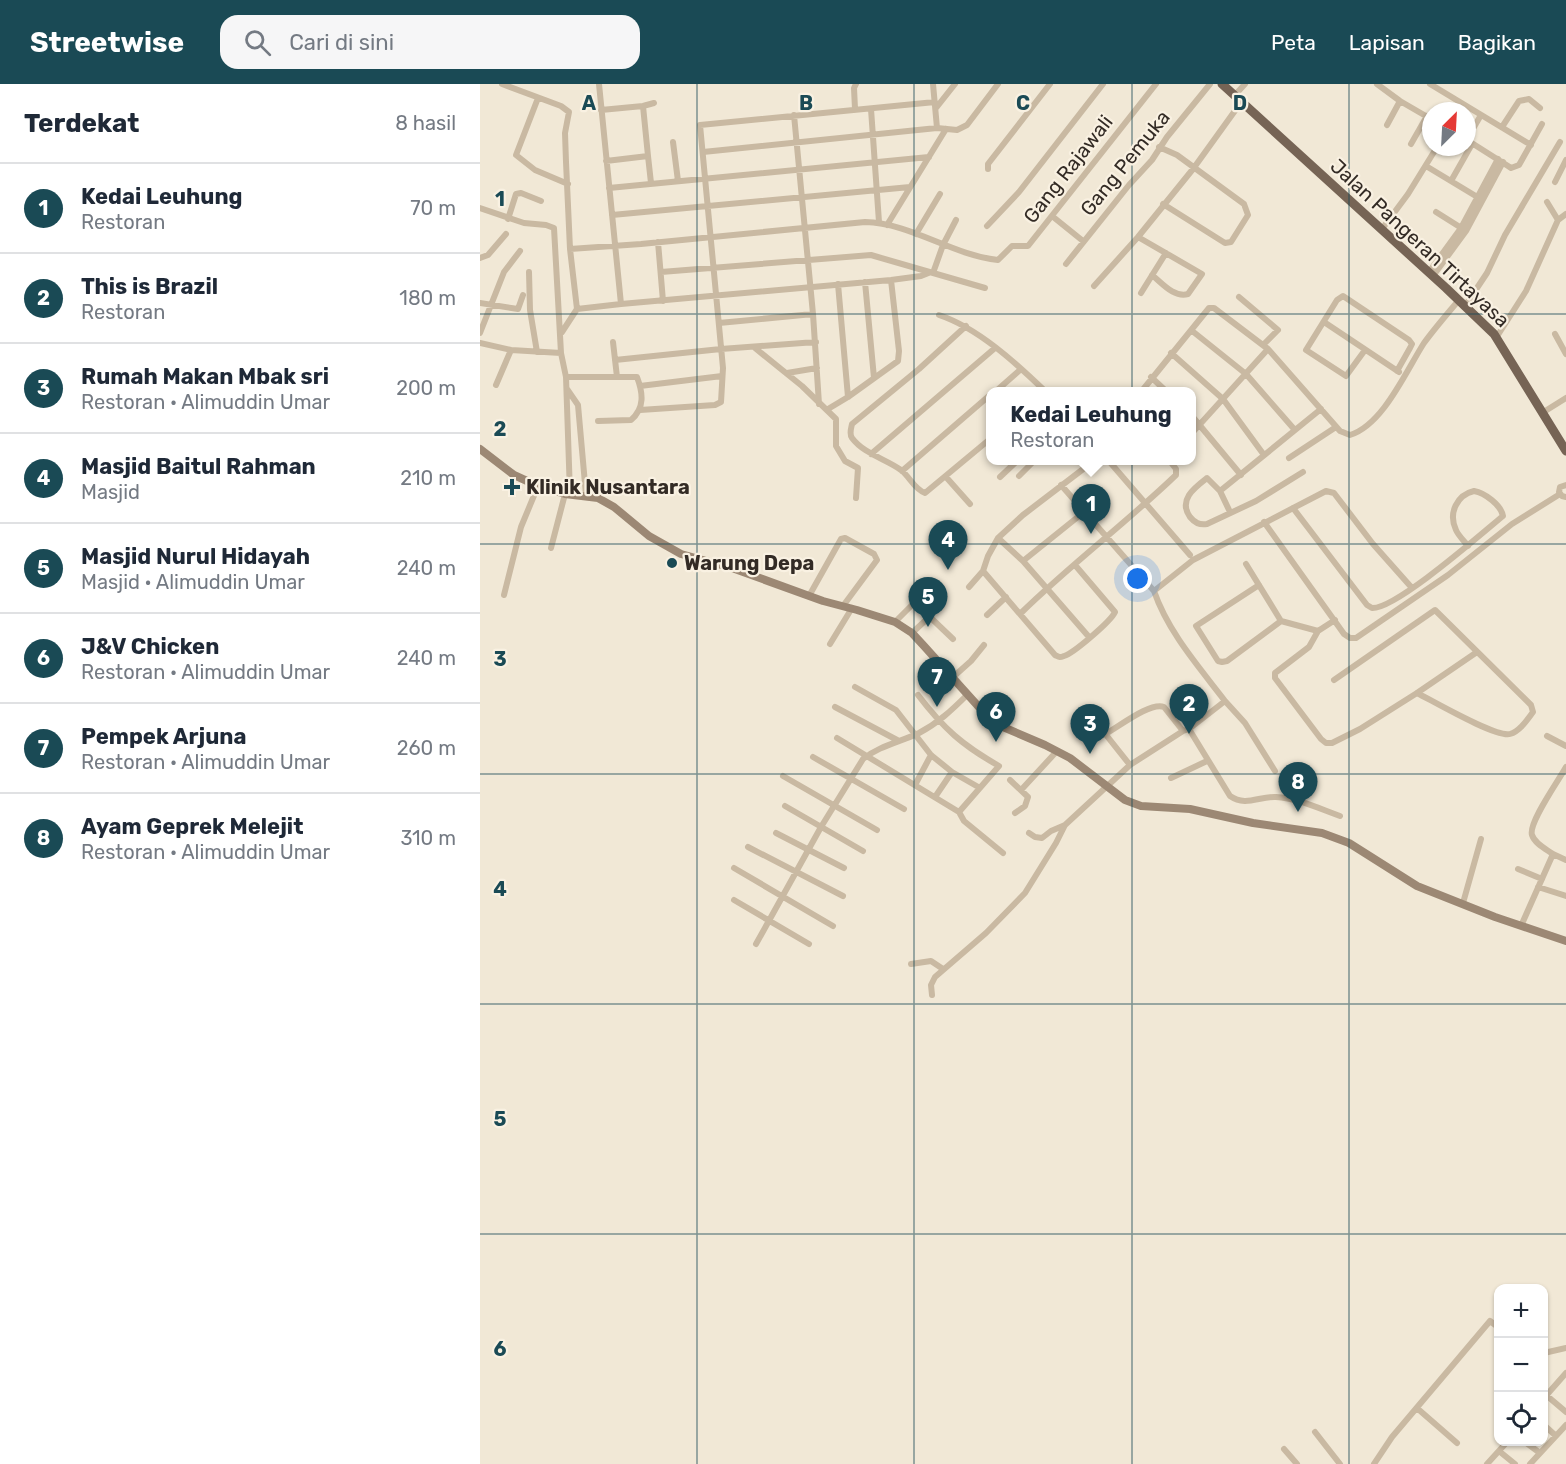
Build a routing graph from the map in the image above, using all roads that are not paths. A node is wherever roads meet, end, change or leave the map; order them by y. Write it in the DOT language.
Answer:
graph roads {
  1 [pos="502,84"];
  2 [pos="598,84"];
  3 [pos="856,84"];
  4 [pos="933,84"];
  5 [pos="955,84"];
  6 [pos="998,84"];
  7 [pos="1050,84"];
  8 [pos="1103,84"];
  9 [pos="1156,84"];
  10 [pos="1210,84"];
  11 [pos="1222,84"];
  12 [pos="1245,84"];
  13 [pos="1377,84"];
  14 [pos="1430,84"];
  15 [pos="538,98"];
  16 [pos="1238,98"];
  17 [pos="1400,101"];
  18 [pos="654,103"];
  19 [pos="935,105"];
  20 [pos="643,106"];
  21 [pos="1540,108"];
  22 [pos="871,109"];
  23 [pos="601,110"];
  24 [pos="855,110"];
  25 [pos="1422,114"];
  26 [pos="794,115"];
  27 [pos="1480,115"];
  28 [pos="1387,124"];
  29 [pos="1476,124"];
  30 [pos="1542,124"];
  31 [pos="1502,127"];
  32 [pos="937,128"];
  33 [pos="1422,128"];
  34 [pos="946,129"];
  35 [pos="873,136"];
  36 [pos="673,142"];
  37 [pos="797,142"];
  38 [pos="1560,142"];
  39 [pos="1411,144"];
  40 [pos="1531,145"];
  41 [pos="1476,146"];
  42 [pos="1159,147"];
  43 [pos="703,152"];
  44 [pos="648,156"];
  45 [pos="1432,156"];
  46 [pos="1462,156"];
  47 [pos="929,157"];
  48 [pos="1566,160"];
  49 [pos="606,161"];
  50 [pos="1500,161"];
  51 [pos="875,163"];
  52 [pos="1549,164"];
  53 [pos="1426,166"];
  54 [pos="988,169"];
  55 [pos="1193,169"];
  56 [pos="799,170"];
  57 [pos="1561,170"];
  58 [pos="705,179"];
  59 [pos="678,181"];
  60 [pos="1451,181"];
  61 [pos="1555,182"];
  62 [pos="651,183"];
  63 [pos="568,184"];
  64 [pos="910,187"];
  65 [pos="609,188"];
  66 [pos="877,190"];
  67 [pos="940,194"];
  68 [pos="802,197"];
  69 [pos="1480,199"];
  70 [pos="541,201"];
  71 [pos="1547,202"];
  72 [pos="1163,204"];
  73 [pos="708,205"];
  74 [pos="480,208"];
  75 [pos="1436,212"];
  76 [pos="1566,214"];
  77 [pos="612,215"];
  78 [pos="1052,216"];
  79 [pos="508,219"];
  80 [pos="956,220"];
  81 [pos="1558,220"];
  82 [pos="879,222"];
  83 [pos="887,225"];
  84 [pos="987,226"];
  85 [pos="806,227"];
  86 [pos="1382,229"];
  87 [pos="1464,230"];
  88 [pos="506,234"];
  89 [pos="916,234"];
  90 [pos="710,236"];
  91 [pos="1138,237"];
  92 [pos="1083,241"];
  93 [pos="658,242"];
  94 [pos="943,245"];
  95 [pos="615,246"];
  96 [pos="570,249"];
  97 [pos="519,251"];
  98 [pos="1166,253"];
  99 [pos="480,258"];
  100 [pos="808,259"];
  101 [pos="1066,264"];
  102 [pos="714,268"];
  103 [pos="529,272"];
  104 [pos="661,272"];
  105 [pos="932,272"];
  106 [pos="1431,274"];
  107 [pos="1152,275"];
  108 [pos="891,280"];
  109 [pos="865,282"];
  110 [pos="838,284"];
  111 [pos="810,286"];
  112 [pos="1094,286"];
  113 [pos="985,288"];
  114 [pos="1141,293"];
  115 [pos="523,295"];
  116 [pos="716,295"];
  117 [pos="1239,297"];
  118 [pos="663,301"];
  119 [pos="480,303"];
  120 [pos="1462,303"];
  121 [pos="492,304"];
  122 [pos="621,304"];
  123 [pos="577,309"];
  124 [pos="813,314"];
  125 [pos="939,315"];
  126 [pos="1324,322"];
  127 [pos="719,323"];
  128 [pos="966,326"];
  129 [pos="1191,330"];
  130 [pos="480,333"];
  131 [pos="561,333"];
  132 [pos="1555,334"];
  133 [pos="1496,338"];
  134 [pos="613,342"];
  135 [pos="816,342"];
  136 [pos="480,343"];
  137 [pos="1265,347"];
  138 [pos="755,348"];
  139 [pos="995,348"];
  140 [pos="721,349"];
  141 [pos="511,350"];
  142 [pos="1365,350"];
  143 [pos="537,352"];
  144 [pos="561,353"];
  145 [pos="1171,353"];
  146 [pos="1566,354"];
  147 [pos="615,360"];
  148 [pos="817,368"];
  149 [pos="1021,369"];
  150 [pos="1397,371"];
  151 [pos="787,373"];
  152 [pos="1246,374"];
  153 [pos="722,376"];
  154 [pos="1405,376"];
  155 [pos="566,377"];
  156 [pos="617,377"];
  157 [pos="1151,377"];
  158 [pos="874,378"];
  159 [pos="496,385"];
  160 [pos="640,386"];
  161 [pos="566,387"];
  162 [pos="1001,387"];
  163 [pos="1041,387"];
  164 [pos="1144,387"];
  165 [pos="1162,387"];
  166 [pos="848,397"];
  167 [pos="986,398"];
  168 [pos="1566,398"];
  169 [pos="1223,399"];
  170 [pos="819,404"];
  171 [pos="828,409"];
  172 [pos="1321,409"];
  173 [pos="640,410"];
  174 [pos="1542,413"];
  175 [pos="598,421"];
  176 [pos="1196,421"];
  177 [pos="1199,424"];
  178 [pos="1196,427"];
  179 [pos="1336,427"];
  180 [pos="1294,429"];
  181 [pos="986,442"];
  182 [pos="480,449"];
  183 [pos="1566,451"];
  184 [pos="871,454"];
  185 [pos="1264,455"];
  186 [pos="1290,458"];
  187 [pos="1013,465"];
  188 [pos="1030,465"];
  189 [pos="1088,465"];
  190 [pos="1112,465"];
  191 [pos="1173,465"];
  192 [pos="902,471"];
  193 [pos="1303,472"];
  194 [pos="1240,475"];
  195 [pos="1019,476"];
  196 [pos="946,477"];
  197 [pos="1000,477"];
  198 [pos="1566,484"];
  199 [pos="1061,485"];
  200 [pos="538,486"];
  201 [pos="1220,491"];
  202 [pos="568,494"];
  203 [pos="586,495"];
  204 [pos="1563,496"];
  205 [pos="856,498"];
  206 [pos="970,504"];
  207 [pos="1145,505"];
  208 [pos="1293,508"];
  209 [pos="1084,512"];
  210 [pos="1230,512"];
  211 [pos="1264,522"];
  212 [pos="1106,537"];
  213 [pos="998,538"];
  214 [pos="1468,546"];
  215 [pos="551,548"];
  216 [pos="1190,555"];
  217 [pos="1023,561"];
  218 [pos="1246,564"];
  219 [pos="1075,565"];
  220 [pos="982,571"];
  221 [pos="1259,585"];
  222 [pos="969,587"];
  223 [pos="1047,588"];
  224 [pos="1412,588"];
  225 [pos="1154,591"];
  226 [pos="926,592"];
  227 [pos="504,595"];
  228 [pos="808,596"];
  229 [pos="1006,597"];
  230 [pos="843,606"];
  231 [pos="852,608"];
  232 [pos="1021,613"];
  233 [pos="987,615"];
  234 [pos="1335,620"];
  235 [pos="1281,621"];
  236 [pos="894,622"];
  237 [pos="1318,632"];
  238 [pos="912,633"];
  239 [pos="1089,638"];
  240 [pos="953,639"];
  241 [pos="830,644"];
  242 [pos="984,645"];
  243 [pos="1477,652"];
  244 [pos="952,678"];
  245 [pos="1334,680"];
  246 [pos="855,687"];
  247 [pos="1417,693"];
  248 [pos="918,695"];
  249 [pos="967,695"];
  250 [pos="1225,701"];
  251 [pos="835,707"];
  252 [pos="1095,721"];
  253 [pos="939,722"];
  254 [pos="1186,730"];
  255 [pos="916,734"];
  256 [pos="1107,734"];
  257 [pos="1547,736"];
  258 [pos="837,738"];
  259 [pos="899,741"];
  260 [pos="1566,746"];
  261 [pos="1057,751"];
  262 [pos="932,754"];
  263 [pos="867,756"];
  264 [pos="813,758"];
  265 [pos="1207,760"];
  266 [pos="1131,765"];
  267 [pos="1275,771"];
  268 [pos="952,772"];
  269 [pos="1565,772"];
  270 [pos="783,776"];
  271 [pos="1172,778"];
  272 [pos="852,779"];
  273 [pos="1010,780"];
  274 [pos="915,785"];
  275 [pos="1106,787"];
  276 [pos="980,788"];
  277 [pos="1022,789"];
  278 [pos="935,797"];
  279 [pos="835,805"];
  280 [pos="785,806"];
  281 [pos="904,809"];
  282 [pos="959,812"];
  283 [pos="1015,813"];
  284 [pos="1340,816"];
  285 [pos="1065,825"];
  286 [pos="821,827"];
  287 [pos="877,830"];
  288 [pos="776,832"];
  289 [pos="1029,833"];
  290 [pos="1481,839"];
  291 [pos="748,847"];
  292 [pos="809,850"];
  293 [pos="863,851"];
  294 [pos="1004,853"];
  295 [pos="1553,854"];
  296 [pos="1566,860"];
  297 [pos="734,868"];
  298 [pos="844,868"];
  299 [pos="1518,869"];
  300 [pos="796,873"];
  301 [pos="1542,879"];
  302 [pos="1538,887"];
  303 [pos="843,896"];
  304 [pos="1566,896"];
  305 [pos="783,898"];
  306 [pos="734,900"];
  307 [pos="1463,903"];
  308 [pos="771,920"];
  309 [pos="833,926"];
  310 [pos="1521,926"];
  311 [pos="1566,941"];
  312 [pos="756,944"];
  313 [pos="810,944"];
  314 [pos="911,964"];
  315 [pos="943,969"];
  316 [pos="932,995"];
  317 [pos="1494,1324"];
  318 [pos="1566,1348"];
  319 [pos="1548,1352"];
  320 [pos="1565,1378"];
  321 [pos="1548,1393"];
  322 [pos="1548,1398"];
  323 [pos="1418,1409"];
  324 [pos="1566,1412"];
  325 [pos="1566,1425"];
  326 [pos="1548,1429"];
  327 [pos="1315,1432"];
  328 [pos="1556,1436"];
  329 [pos="1457,1443"];
  330 [pos="1503,1446"];
  331 [pos="1530,1446"];
  332 [pos="1284,1449"];
  333 [pos="1499,1451"];
  334 [pos="1540,1453"];
  335 [pos="1297,1464"];
  336 [pos="1340,1464"];
  337 [pos="1374,1464"];
  338 [pos="1486,1464"];
  339 [pos="1515,1464"];
  340 [pos="1530,1464"];
  1 -- 15 [label="street"];
  2 -- 23 [label="street"];
  3 -- 24 [label="street"];
  4 -- 19 [label="street"];
  5 -- 19 [label="street"];
  6 -- 34 [label="street"];
  7 -- 54 [label="street"];
  8 -- 84 [label="street"];
  9 -- 78 [label="street, Gang Rajawali"];
  10 -- 42 [label="street, Gang Pemuka"];
  11 -- 16 [label="main road, Jalan Pangeran Tirtayasa"];
  12 -- 16 [label="street"];
  13 -- 17 [label="street"];
  14 -- 27 [label="street"];
  15 -- 63 [label="street"];
  15 -- 63 [label="street"];
  16 -- 55 [label="street"];
  16 -- 86 [label="main road, Jalan Pangeran Tirtayasa"];
  17 -- 25 [label="street"];
  17 -- 28 [label="street"];
  18 -- 20 [label="street"];
  19 -- 22 [label="street"];
  19 -- 32 [label="street"];
  20 -- 23 [label="street"];
  20 -- 44 [label="street"];
  21 -- 31 [label="street"];
  22 -- 24 [label="street"];
  22 -- 35 [label="street"];
  23 -- 49 [label="street"];
  24 -- 26 [label="street"];
  26 -- 37 [label="street"];
  26 -- 43 [label="street"];
  27 -- 29 [label="street"];
  27 -- 31 [label="street"];
  30 -- 40 [label="street"];
  31 -- 40 [label="street"];
  32 -- 34 [label="street"];
  32 -- 35 [label="street"];
  33 -- 39 [label="street"];
  34 -- 47 [label="street"];
  35 -- 37 [label="street"];
  35 -- 51 [label="street"];
  36 -- 59 [label="street"];
  37 -- 43 [label="street"];
  37 -- 56 [label="street"];
  38 -- 52 [label="street"];
  40 -- 50 [label="street"];
  41 -- 50 [label="street"];
  42 -- 55 [label="street"];
  42 -- 92 [label="street, Gang Pemuka"];
  43 -- 58 [label="street"];
  44 -- 49 [label="street"];
  44 -- 62 [label="street"];
  45 -- 53 [label="street"];
  46 -- 60 [label="street"];
  47 -- 51 [label="street"];
  47 -- 64 [label="street"];
  48 -- 57 [label="street"];
  49 -- 65 [label="street"];
  50 -- 69 [label="street"];
  51 -- 56 [label="street"];
  51 -- 66 [label="street"];
  52 -- 57 [label="street"];
  52 -- 120 [label="street"];
  53 -- 60 [label="street"];
  53 -- 86 [label="street"];
  55 -- 72 [label="street"];
  55 -- 72 [label="street"];
  56 -- 58 [label="street"];
  56 -- 68 [label="street"];
  57 -- 61 [label="street"];
  58 -- 59 [label="street"];
  58 -- 73 [label="street"];
  59 -- 62 [label="street"];
  60 -- 69 [label="street"];
  62 -- 65 [label="street"];
  63 -- 96 [label="street"];
  64 -- 66 [label="street"];
  64 -- 83 [label="street"];
  65 -- 77 [label="street"];
  66 -- 68 [label="street"];
  66 -- 82 [label="street"];
  67 -- 89 [label="street"];
  68 -- 73 [label="street"];
  68 -- 85 [label="street"];
  69 -- 87 [label="street"];
  70 -- 79 [label="street"];
  71 -- 81 [label="street"];
  72 -- 91 [label="street"];
  73 -- 77 [label="street"];
  73 -- 90 [label="street"];
  74 -- 79 [label="street"];
  75 -- 87 [label="street"];
  76 -- 81 [label="street"];
  77 -- 95 [label="street"];
  78 -- 92 [label="street"];
  78 -- 94 [label="street, Gang Rajawali"];
  79 -- 131 [label="street"];
  80 -- 94 [label="street"];
  81 -- 133 [label="street"];
  82 -- 83 [label="street"];
  82 -- 85 [label="street"];
  83 -- 89 [label="street"];
  85 -- 90 [label="street"];
  85 -- 100 [label="street"];
  86 -- 106 [label="main road, Jalan Pangeran Tirtayasa"];
  87 -- 106 [label="street"];
  88 -- 99 [label="street"];
  89 -- 94 [label="street"];
  90 -- 93 [label="street"];
  90 -- 102 [label="street"];
  91 -- 98 [label="street"];
  91 -- 112 [label="street"];
  92 -- 101 [label="street, Gang Pemuka"];
  93 -- 95 [label="street"];
  93 -- 104 [label="street"];
  94 -- 105 [label="street"];
  95 -- 96 [label="street"];
  95 -- 122 [label="street"];
  96 -- 123 [label="street"];
  97 -- 121 [label="street"];
  98 -- 107 [label="street"];
  98 -- 107 [label="street"];
  100 -- 102 [label="street"];
  100 -- 105 [label="street"];
  100 -- 111 [label="street"];
  102 -- 104 [label="street"];
  102 -- 116 [label="street"];
  103 -- 143 [label="street"];
  104 -- 118 [label="street"];
  105 -- 108 [label="street"];
  105 -- 113 [label="street"];
  106 -- 120 [label="main road, Jalan Pangeran Tirtayasa"];
  107 -- 114 [label="street"];
  108 -- 109 [label="street"];
  108 -- 158 [label="street"];
  109 -- 110 [label="street"];
  109 -- 158 [label="street"];
  110 -- 111 [label="street"];
  110 -- 166 [label="street"];
  111 -- 116 [label="street"];
  111 -- 124 [label="street"];
  115 -- 121 [label="street"];
  116 -- 118 [label="street"];
  116 -- 127 [label="street"];
  117 -- 137 [label="street"];
  118 -- 122 [label="street"];
  119 -- 121 [label="street"];
  120 -- 133 [label="main road, Jalan Pangeran Tirtayasa"];
  120 -- 154 [label="street"];
  121 -- 130 [label="street"];
  122 -- 123 [label="street"];
  123 -- 131 [label="street"];
  124 -- 127 [label="street"];
  124 -- 135 [label="street"];
  125 -- 128 [label="street"];
  126 -- 142 [label="street"];
  126 -- 142 [label="street"];
  126 -- 150 [label="street"];
  127 -- 140 [label="street"];
  128 -- 139 [label="street"];
  128 -- 184 [label="street"];
  129 -- 137 [label="street"];
  129 -- 145 [label="street"];
  129 -- 152 [label="street"];
  131 -- 144 [label="street"];
  132 -- 146 [label="street"];
  133 -- 174 [label="main road, Jalan Pangeran Tirtayasa"];
  134 -- 147 [label="street"];
  135 -- 138 [label="street"];
  135 -- 148 [label="street"];
  136 -- 141 [label="street"];
  137 -- 152 [label="street"];
  137 -- 172 [label="street"];
  138 -- 140 [label="street"];
  138 -- 151 [label="street"];
  139 -- 149 [label="street"];
  139 -- 184 [label="street"];
  140 -- 147 [label="street"];
  140 -- 153 [label="street"];
  141 -- 143 [label="street"];
  141 -- 159 [label="street"];
  142 -- 150 [label="street"];
  143 -- 144 [label="street"];
  144 -- 155 [label="street"];
  145 -- 157 [label="street"];
  145 -- 169 [label="street"];
  147 -- 156 [label="street"];
  148 -- 151 [label="street"];
  148 -- 170 [label="street"];
  149 -- 162 [label="street"];
  149 -- 163 [label="street"];
  150 -- 154 [label="street"];
  151 -- 170 [label="street"];
  152 -- 169 [label="street"];
  152 -- 180 [label="street"];
  153 -- 160 [label="street"];
  153 -- 173 [label="street"];
  154 -- 179 [label="street"];
  155 -- 156 [label="street"];
  155 -- 161 [label="street"];
  156 -- 160 [label="street"];
  157 -- 164 [label="street"];
  157 -- 165 [label="street"];
  158 -- 166 [label="street"];
  160 -- 173 [label="street"];
  161 -- 202 [label="street"];
  161 -- 203 [label="street"];
  166 -- 171 [label="street"];
  167 -- 192 [label="street"];
  168 -- 174 [label="street"];
  169 -- 177 [label="street"];
  169 -- 185 [label="street"];
  170 -- 171 [label="street"];
  171 -- 205 [label="street"];
  172 -- 179 [label="street"];
  172 -- 180 [label="street"];
  173 -- 175 [label="street"];
  174 -- 183 [label="main road, Jalan Pangeran Tirtayasa"];
  176 -- 177 [label="street"];
  177 -- 178 [label="street"];
  177 -- 194 [label="street"];
  179 -- 186 [label="street"];
  180 -- 185 [label="street"];
  181 -- 196 [label="street"];
  182 -- 200 [label="street"];
  184 -- 192 [label="street"];
  185 -- 194 [label="street"];
  187 -- 197 [label="street"];
  188 -- 195 [label="street"];
  189 -- 199 [label="street"];
  190 -- 207 [label="street"];
  191 -- 207 [label="street"];
  192 -- 196 [label="street"];
  193 -- 210 [label="street"];
  194 -- 201 [label="street"];
  196 -- 206 [label="street"];
  198 -- 204 [label="street"];
  199 -- 209 [label="street"];
  199 -- 213 [label="street"];
  200 -- 202 [label="street"];
  200 -- 227 [label="street"];
  201 -- 210 [label="street"];
  201 -- 210 [label="street"];
  202 -- 203 [label="street"];
  202 -- 215 [label="street"];
  203 -- 228 [label="street"];
  204 -- 234 [label="street"];
  207 -- 212 [label="street"];
  207 -- 216 [label="street"];
  208 -- 211 [label="street"];
  208 -- 224 [label="street"];
  208 -- 224 [label="street"];
  209 -- 212 [label="street"];
  209 -- 217 [label="street"];
  211 -- 225 [label="street"];
  211 -- 234 [label="street"];
  212 -- 219 [label="street"];
  212 -- 225 [label="street"];
  213 -- 217 [label="street"];
  213 -- 220 [label="street"];
  214 -- 214 [label="street"];
  214 -- 224 [label="street"];
  217 -- 223 [label="street"];
  218 -- 221 [label="street"];
  219 -- 223 [label="street"];
  219 -- 239 [label="street"];
  220 -- 222 [label="street"];
  220 -- 229 [label="street"];
  221 -- 235 [label="street"];
  221 -- 235 [label="street"];
  223 -- 232 [label="street"];
  223 -- 239 [label="street"];
  225 -- 250 [label="street"];
  226 -- 236 [label="street"];
  228 -- 230 [label="street"];
  228 -- 230 [label="street"];
  229 -- 232 [label="street"];
  229 -- 233 [label="street"];
  230 -- 231 [label="street"];
  231 -- 236 [label="street"];
  231 -- 241 [label="street"];
  232 -- 239 [label="street"];
  234 -- 237 [label="street"];
  235 -- 237 [label="street"];
  236 -- 238 [label="street"];
  237 -- 247 [label="street"];
  238 -- 240 [label="street"];
  238 -- 244 [label="street"];
  242 -- 244 [label="street"];
  243 -- 245 [label="street"];
  243 -- 247 [label="street"];
  243 -- 247 [label="street"];
  244 -- 249 [label="street"];
  246 -- 255 [label="street"];
  248 -- 253 [label="street"];
  249 -- 253 [label="street"];
  249 -- 261 [label="street"];
  250 -- 254 [label="street"];
  250 -- 267 [label="street"];
  251 -- 259 [label="street"];
  252 -- 256 [label="street"];
  253 -- 255 [label="street"];
  253 -- 276 [label="street"];
  254 -- 256 [label="street"];
  254 -- 265 [label="street"];
  254 -- 266 [label="street"];
  255 -- 259 [label="street"];
  255 -- 262 [label="street"];
  256 -- 266 [label="street"];
  257 -- 260 [label="street"];
  258 -- 263 [label="street"];
  259 -- 263 [label="street"];
  261 -- 275 [label="street"];
  261 -- 277 [label="street"];
  262 -- 268 [label="street"];
  262 -- 274 [label="street"];
  263 -- 272 [label="street"];
  263 -- 274 [label="street"];
  264 -- 272 [label="street"];
  265 -- 271 [label="street"];
  265 -- 284 [label="street"];
  266 -- 275 [label="street"];
  268 -- 276 [label="street"];
  268 -- 278 [label="street"];
  269 -- 295 [label="street"];
  270 -- 279 [label="street"];
  272 -- 279 [label="street"];
  272 -- 281 [label="street"];
  273 -- 277 [label="street"];
  274 -- 278 [label="street"];
  275 -- 285 [label="street"];
  275 -- 307 [label="street"];
  276 -- 282 [label="street"];
  277 -- 283 [label="street"];
  278 -- 282 [label="street"];
  279 -- 286 [label="street"];
  279 -- 287 [label="street"];
  280 -- 286 [label="street"];
  282 -- 294 [label="street"];
  285 -- 289 [label="street"];
  285 -- 315 [label="street"];
  286 -- 292 [label="street"];
  286 -- 293 [label="street"];
  288 -- 292 [label="street"];
  290 -- 307 [label="street"];
  291 -- 300 [label="street"];
  292 -- 298 [label="street"];
  292 -- 300 [label="street"];
  295 -- 296 [label="street"];
  295 -- 301 [label="street"];
  297 -- 305 [label="street"];
  299 -- 301 [label="street"];
  300 -- 303 [label="street"];
  300 -- 305 [label="street"];
  301 -- 302 [label="street"];
  302 -- 304 [label="street"];
  302 -- 310 [label="street"];
  305 -- 308 [label="street"];
  305 -- 309 [label="street"];
  306 -- 308 [label="street"];
  307 -- 310 [label="street"];
  308 -- 312 [label="street"];
  308 -- 313 [label="street"];
  310 -- 311 [label="street"];
  314 -- 315 [label="street"];
  315 -- 316 [label="street"];
  317 -- 323 [label="street"];
  318 -- 319 [label="street"];
  320 -- 321 [label="street"];
  322 -- 324 [label="street"];
  323 -- 329 [label="street"];
  323 -- 337 [label="street"];
  325 -- 328 [label="street"];
  326 -- 328 [label="street"];
  327 -- 336 [label="street"];
  328 -- 334 [label="street"];
  330 -- 333 [label="street"];
  331 -- 334 [label="street"];
  332 -- 335 [label="street"];
  333 -- 338 [label="street"];
  333 -- 339 [label="street"];
  334 -- 340 [label="street"];
}
